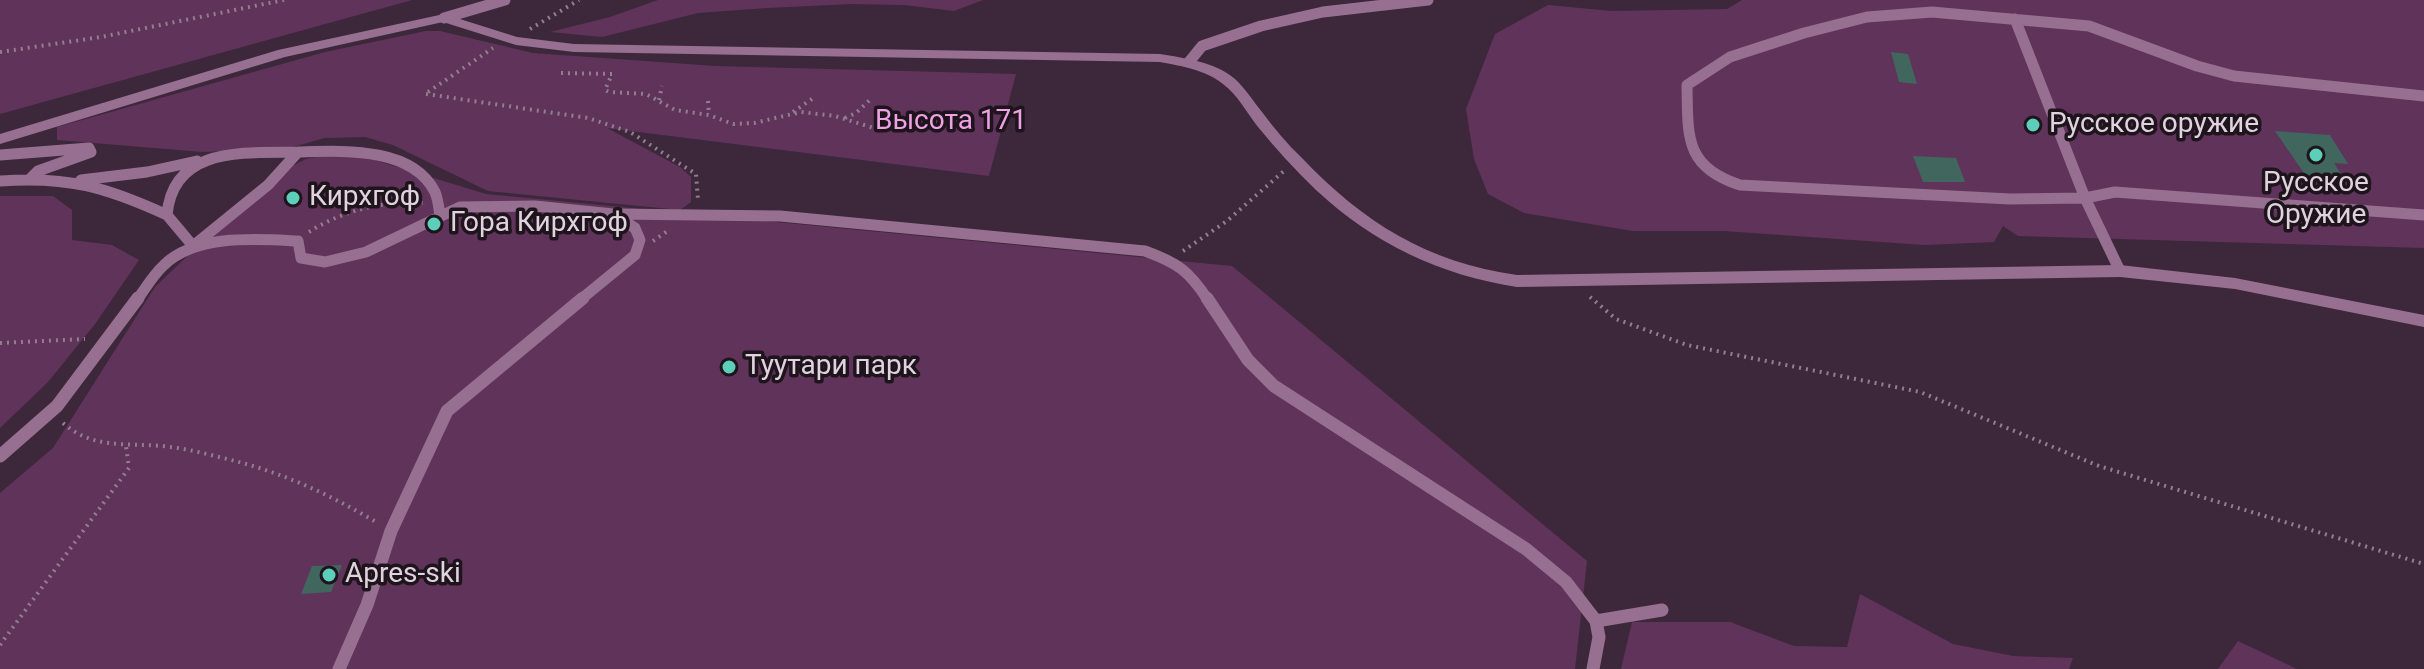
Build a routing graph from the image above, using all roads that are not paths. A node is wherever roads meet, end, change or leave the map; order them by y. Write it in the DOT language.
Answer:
graph roads {
  1 [pos="505,0"];
  2 [pos="1428,0"];
  3 [pos="444,18"];
  4 [pos="2015,19"];
  5 [pos="1189,62"];
  6 [pos="2424,96"];
  7 [pos="0,139"];
  8 [pos="298,152"];
  9 [pos="0,155"];
  10 [pos="204,160"];
  11 [pos="30,179"];
  12 [pos="0,181"];
  13 [pos="73,181"];
  14 [pos="2085,198"];
  15 [pos="440,213"];
  16 [pos="613,214"];
  17 [pos="167,215"];
  18 [pos="2424,215"];
  19 [pos="193,246"];
  20 [pos="2120,271"];
  21 [pos="2424,321"];
  22 [pos="0,456"];
  23 [pos="1662,610"];
  24 [pos="1596,621"];
  25 [pos="339,669"];
  26 [pos="1593,669"];
  1 -- 3 [label="lane"];
  2 -- 5 [label="lane"];
  3 -- 5 [label="street"];
  3 -- 7 [label="street"];
  4 -- 6 [label="lane"];
  4 -- 14 [label="lane"];
  4 -- 14 [label="lane"];
  5 -- 20 [label="street"];
  8 -- 10 [label="lane"];
  8 -- 15 [label="lane"];
  8 -- 19 [label="lane"];
  9 -- 11 [label="lane"];
  10 -- 13 [label="lane"];
  10 -- 17 [label="lane"];
  11 -- 12 [label="lane"];
  11 -- 13 [label="lane"];
  13 -- 17 [label="lane"];
  14 -- 18 [label="lane"];
  14 -- 20 [label="lane"];
  15 -- 16 [label="lane"];
  15 -- 19 [label="lane"];
  16 -- 24 [label="lane"];
  16 -- 25 [label="lane"];
  17 -- 19 [label="lane"];
  19 -- 22 [label="lane"];
  20 -- 21 [label="street"];
  23 -- 24 [label="lane"];
  24 -- 26 [label="lane"];
}
